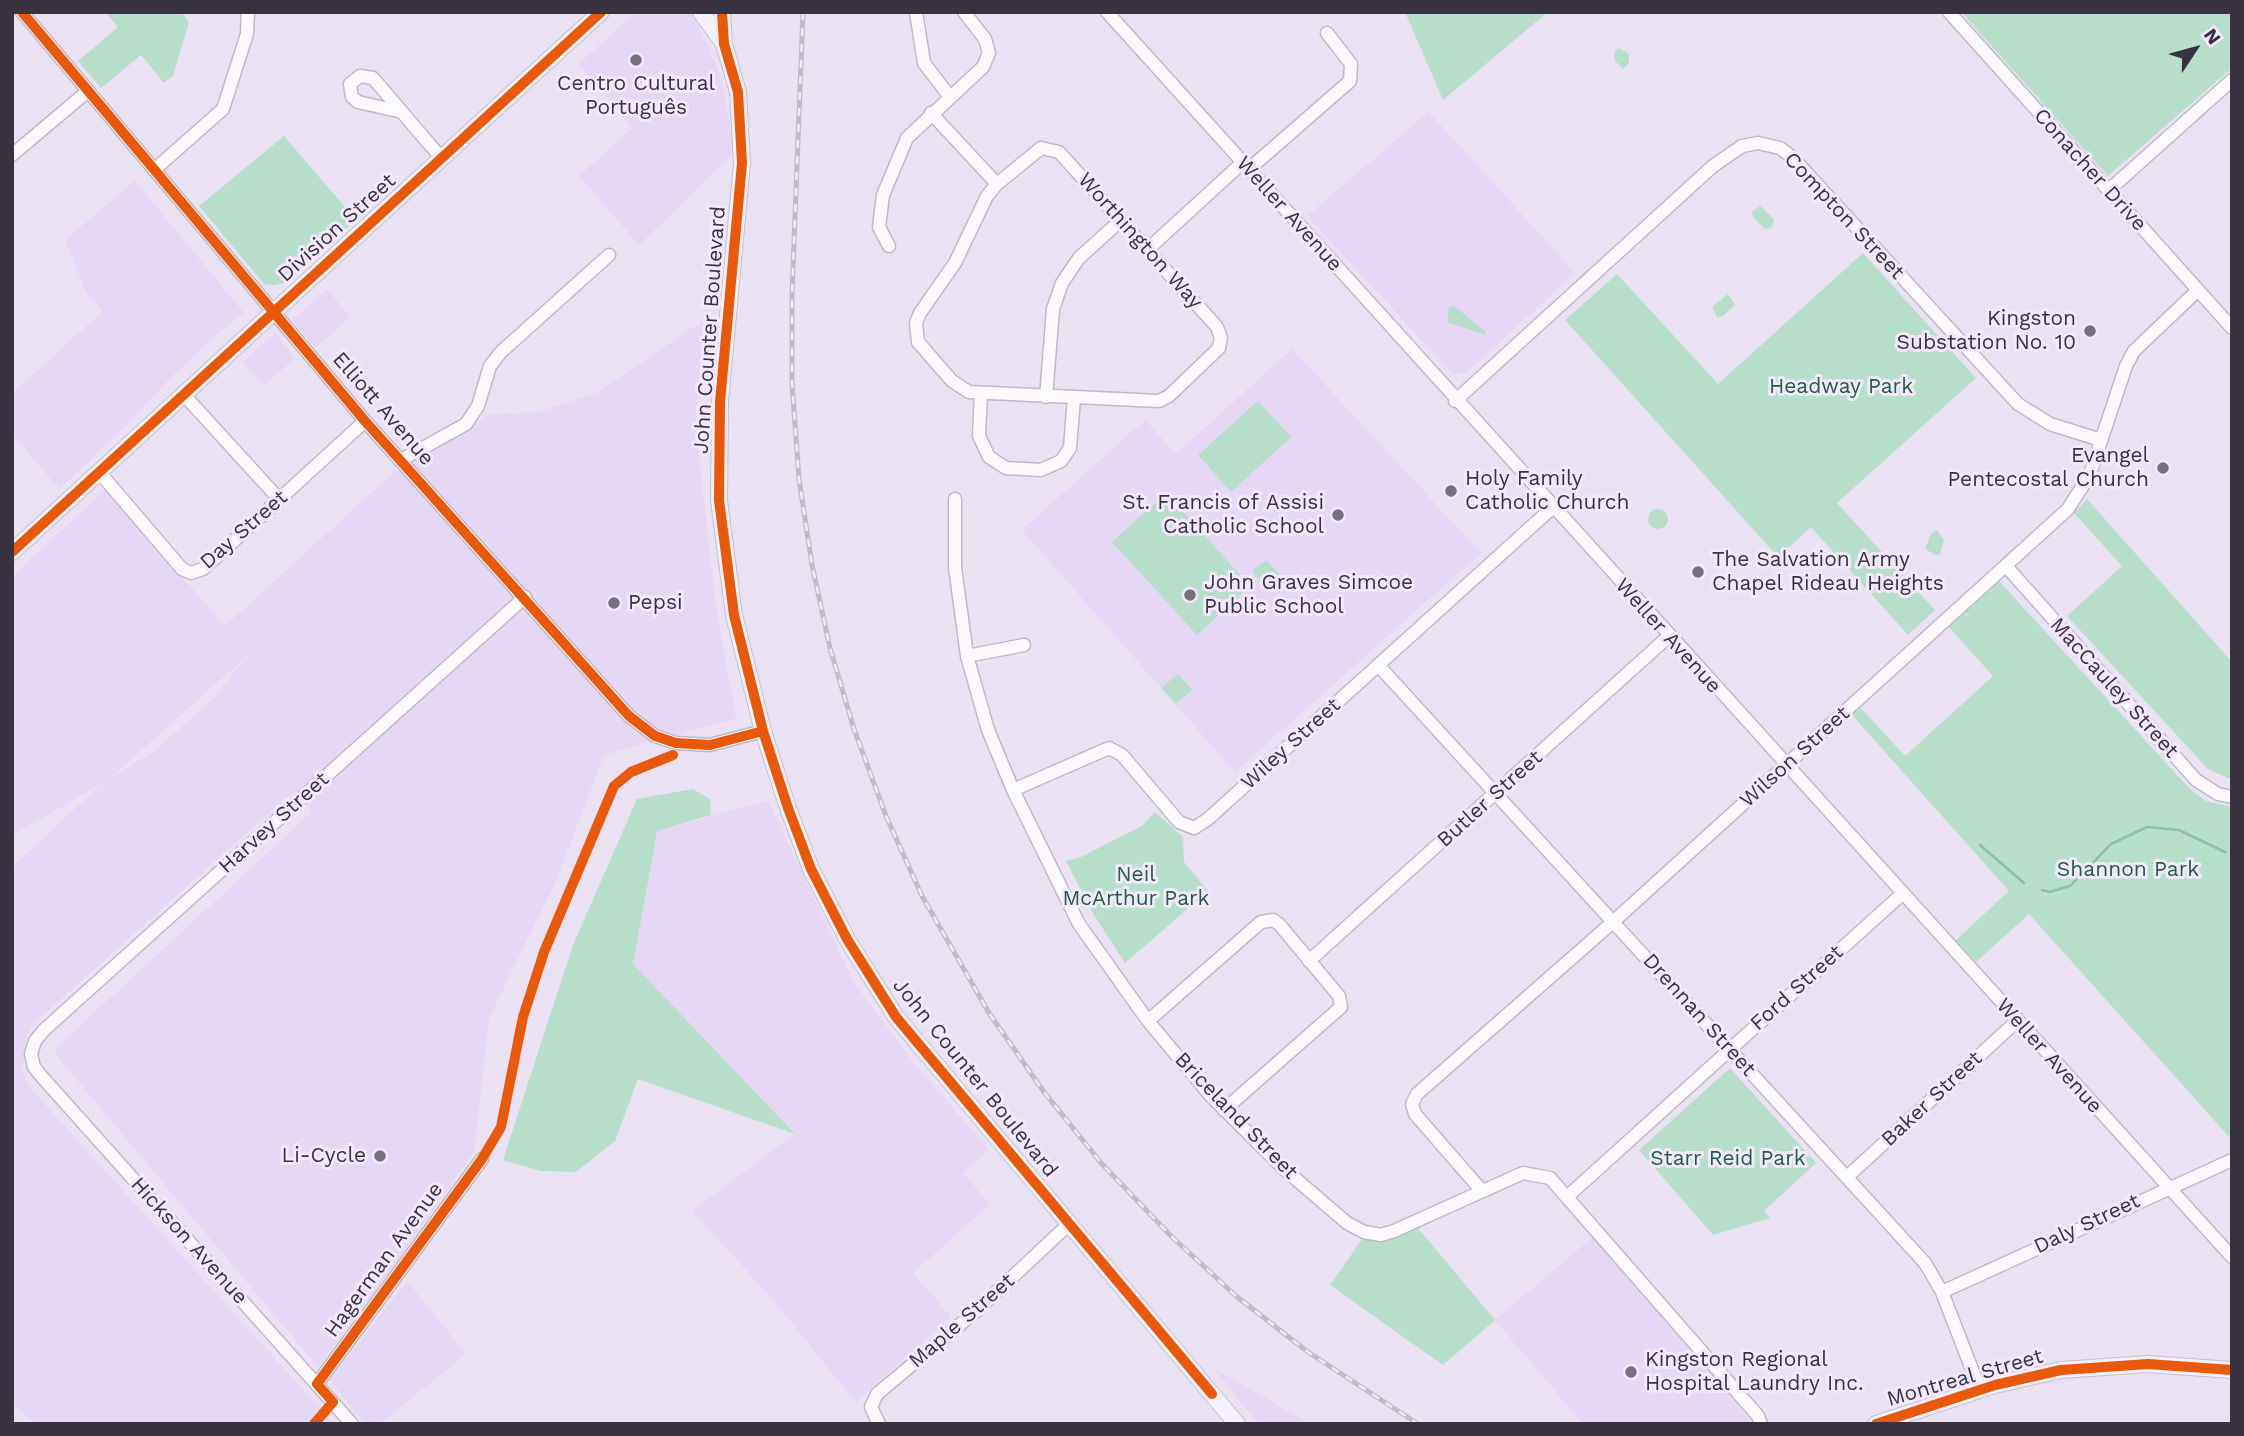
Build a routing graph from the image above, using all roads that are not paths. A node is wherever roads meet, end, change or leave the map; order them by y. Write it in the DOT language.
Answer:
graph roads {
  1 [pos="22,12"];
  2 [pos="248,12"];
  3 [pos="701,12"];
  4 [pos="722,12"];
  5 [pos="916,12"];
  6 [pos="964,12"];
  7 [pos="1107,12"];
  8 [pos="1949,12"];
  9 [pos="597,14"];
  10 [pos="1327,33"];
  11 [pos="724,44"];
  12 [pos="2232,80"];
  13 [pos="88,91"];
  14 [pos="950,96"];
  15 [pos="402,111"];
  16 [pos="931,113"];
  17 [pos="12,155"];
  18 [pos="443,159"];
  19 [pos="1245,167"];
  20 [pos="154,170"];
  21 [pos="997,184"];
  22 [pos="2109,190"];
  23 [pos="1121,220"];
  24 [pos="889,246"];
  25 [pos="1147,250"];
  26 [pos="609,255"];
  27 [pos="2197,290"];
  28 [pos="273,312"];
  29 [pos="2232,328"];
  30 [pos="981,393"];
  31 [pos="184,396"];
  32 [pos="1046,397"];
  33 [pos="1074,398"];
  34 [pos="1455,401"];
  35 [pos="365,421"];
  36 [pos="2101,440"];
  37 [pos="401,460"];
  38 [pos="100,472"];
  39 [pos="279,499"];
  40 [pos="956,499"];
  41 [pos="1552,508"];
  42 [pos="12,552"];
  43 [pos="2006,566"];
  44 [pos="525,597"];
  45 [pos="1669,636"];
  46 [pos="1024,645"];
  47 [pos="967,656"];
  48 [pos="1378,665"];
  49 [pos="763,731"];
  50 [pos="1786,765"];
  51 [pos="1013,790"];
  52 [pos="1498,792"];
  53 [pos="2232,797"];
  54 [pos="1902,894"];
  55 [pos="1614,921"];
  56 [pos="1309,961"];
  57 [pos="1147,1021"];
  58 [pos="2017,1021"];
  59 [pos="1730,1049"];
  60 [pos="31,1054"];
  61 [pos="1224,1110"];
  62 [pos="482,1159"];
  63 [pos="2232,1160"];
  64 [pos="1847,1178"];
  65 [pos="2169,1187"];
  66 [pos="1482,1191"];
  67 [pos="1568,1196"];
  68 [pos="1069,1224"];
  69 [pos="2232,1257"];
  70 [pos="1942,1292"];
  71 [pos="2232,1370"];
  72 [pos="317,1384"];
  73 [pos="1980,1390"];
  74 [pos="352,1424"];
  75 [pos="879,1424"];
  76 [pos="1237,1424"];
  77 [pos="1761,1424"];
  78 [pos="1876,1424"];
  1 -- 13 [label="street, Elliott Avenue"];
  2 -- 20 [label="street"];
  3 -- 11 [label="main road"];
  4 -- 11 [label="main road"];
  5 -- 14 [label="street"];
  6 -- 14 [label="street"];
  7 -- 19 [label="street, Weller Avenue"];
  8 -- 22 [label="street, Conacher Drive"];
  9 -- 18 [label="main road, Division Street"];
  10 -- 19 [label="street"];
  11 -- 49 [label="main road, John Counter Boulevard"];
  12 -- 22 [label="street"];
  13 -- 17 [label="street"];
  13 -- 20 [label="street, Elliott Avenue"];
  14 -- 16 [label="street"];
  15 -- 18 [label="street"];
  16 -- 21 [label="street"];
  16 -- 24 [label="street"];
  18 -- 28 [label="main road, Division Street"];
  19 -- 25 [label="street"];
  19 -- 34 [label="street, Weller Avenue"];
  20 -- 28 [label="street, Elliott Avenue"];
  21 -- 23 [label="street, Worthington Way"];
  21 -- 30 [label="street, Worthington Way"];
  22 -- 27 [label="street, Conacher Drive"];
  23 -- 25 [label="street, Worthington Way"];
  23 -- 32 [label="street"];
  25 -- 33 [label="street, Worthington Way"];
  26 -- 37 [label="street"];
  27 -- 29 [label="street, Conacher Drive"];
  27 -- 36 [label="street, Wilson Street"];
  28 -- 31 [label="main road, Division Street"];
  28 -- 35 [label="street, Elliott Avenue"];
  30 -- 32 [label="street, Worthington Way"];
  30 -- 33 [label="street"];
  31 -- 38 [label="main road, Division Street"];
  31 -- 39 [label="street"];
  32 -- 33 [label="street, Worthington Way"];
  34 -- 36 [label="street, Compton Street"];
  34 -- 41 [label="street, Weller Avenue"];
  35 -- 37 [label="street, Elliott Avenue"];
  35 -- 39 [label="street, Day Street"];
  36 -- 43 [label="street, Wilson Street"];
  37 -- 44 [label="street, Elliott Avenue"];
  38 -- 39 [label="street, Day Street"];
  38 -- 42 [label="main road, Division Street"];
  40 -- 47 [label="street, Briceland Street"];
  41 -- 45 [label="street, Weller Avenue"];
  41 -- 48 [label="street, Wiley Street"];
  43 -- 50 [label="street, Wilson Street"];
  43 -- 53 [label="street, MacCauley Street"];
  44 -- 49 [label="street, Elliott Avenue"];
  44 -- 60 [label="street, Harvey Street"];
  45 -- 50 [label="street, Weller Avenue"];
  45 -- 52 [label="street, Butler Street"];
  46 -- 47 [label="street"];
  47 -- 51 [label="street, Briceland Street"];
  48 -- 51 [label="street, Wiley Street"];
  48 -- 52 [label="street, Drennan Street"];
  49 -- 68 [label="main road, John Counter Boulevard"];
  50 -- 54 [label="street, Weller Avenue"];
  50 -- 55 [label="street, Wilson Street"];
  51 -- 57 [label="street, Briceland Street"];
  52 -- 55 [label="street, Drennan Street"];
  52 -- 56 [label="street, Butler Street"];
  54 -- 58 [label="street, Weller Avenue"];
  54 -- 59 [label="street, Ford Street"];
  55 -- 59 [label="street, Drennan Street"];
  55 -- 66 [label="street, Wilson Street"];
  56 -- 57 [label="street"];
  56 -- 61 [label="street"];
  57 -- 61 [label="street, Briceland Street"];
  58 -- 64 [label="street, Baker Street"];
  58 -- 65 [label="street, Weller Avenue"];
  59 -- 64 [label="street, Drennan Street"];
  59 -- 67 [label="street, Ford Street"];
  60 -- 72 [label="street, Hickson Avenue"];
  61 -- 66 [label="street, Briceland Street"];
  62 -- 72 [label="street, Hagerman Avenue"];
  63 -- 65 [label="street, Daly Street"];
  64 -- 70 [label="street, Drennan Street"];
  65 -- 69 [label="street, Weller Avenue"];
  65 -- 70 [label="street, Daly Street"];
  66 -- 67 [label="street, Briceland Street"];
  67 -- 77 [label="street, Briceland Street"];
  68 -- 75 [label="street, Maple Street"];
  68 -- 76 [label="main road, John Counter Boulevard"];
  70 -- 73 [label="street, Drennan Street"];
  71 -- 73 [label="main road, Montreal Street"];
  72 -- 74 [label="street, Hickson Avenue"];
  73 -- 78 [label="main road, Montreal Street"];
}
